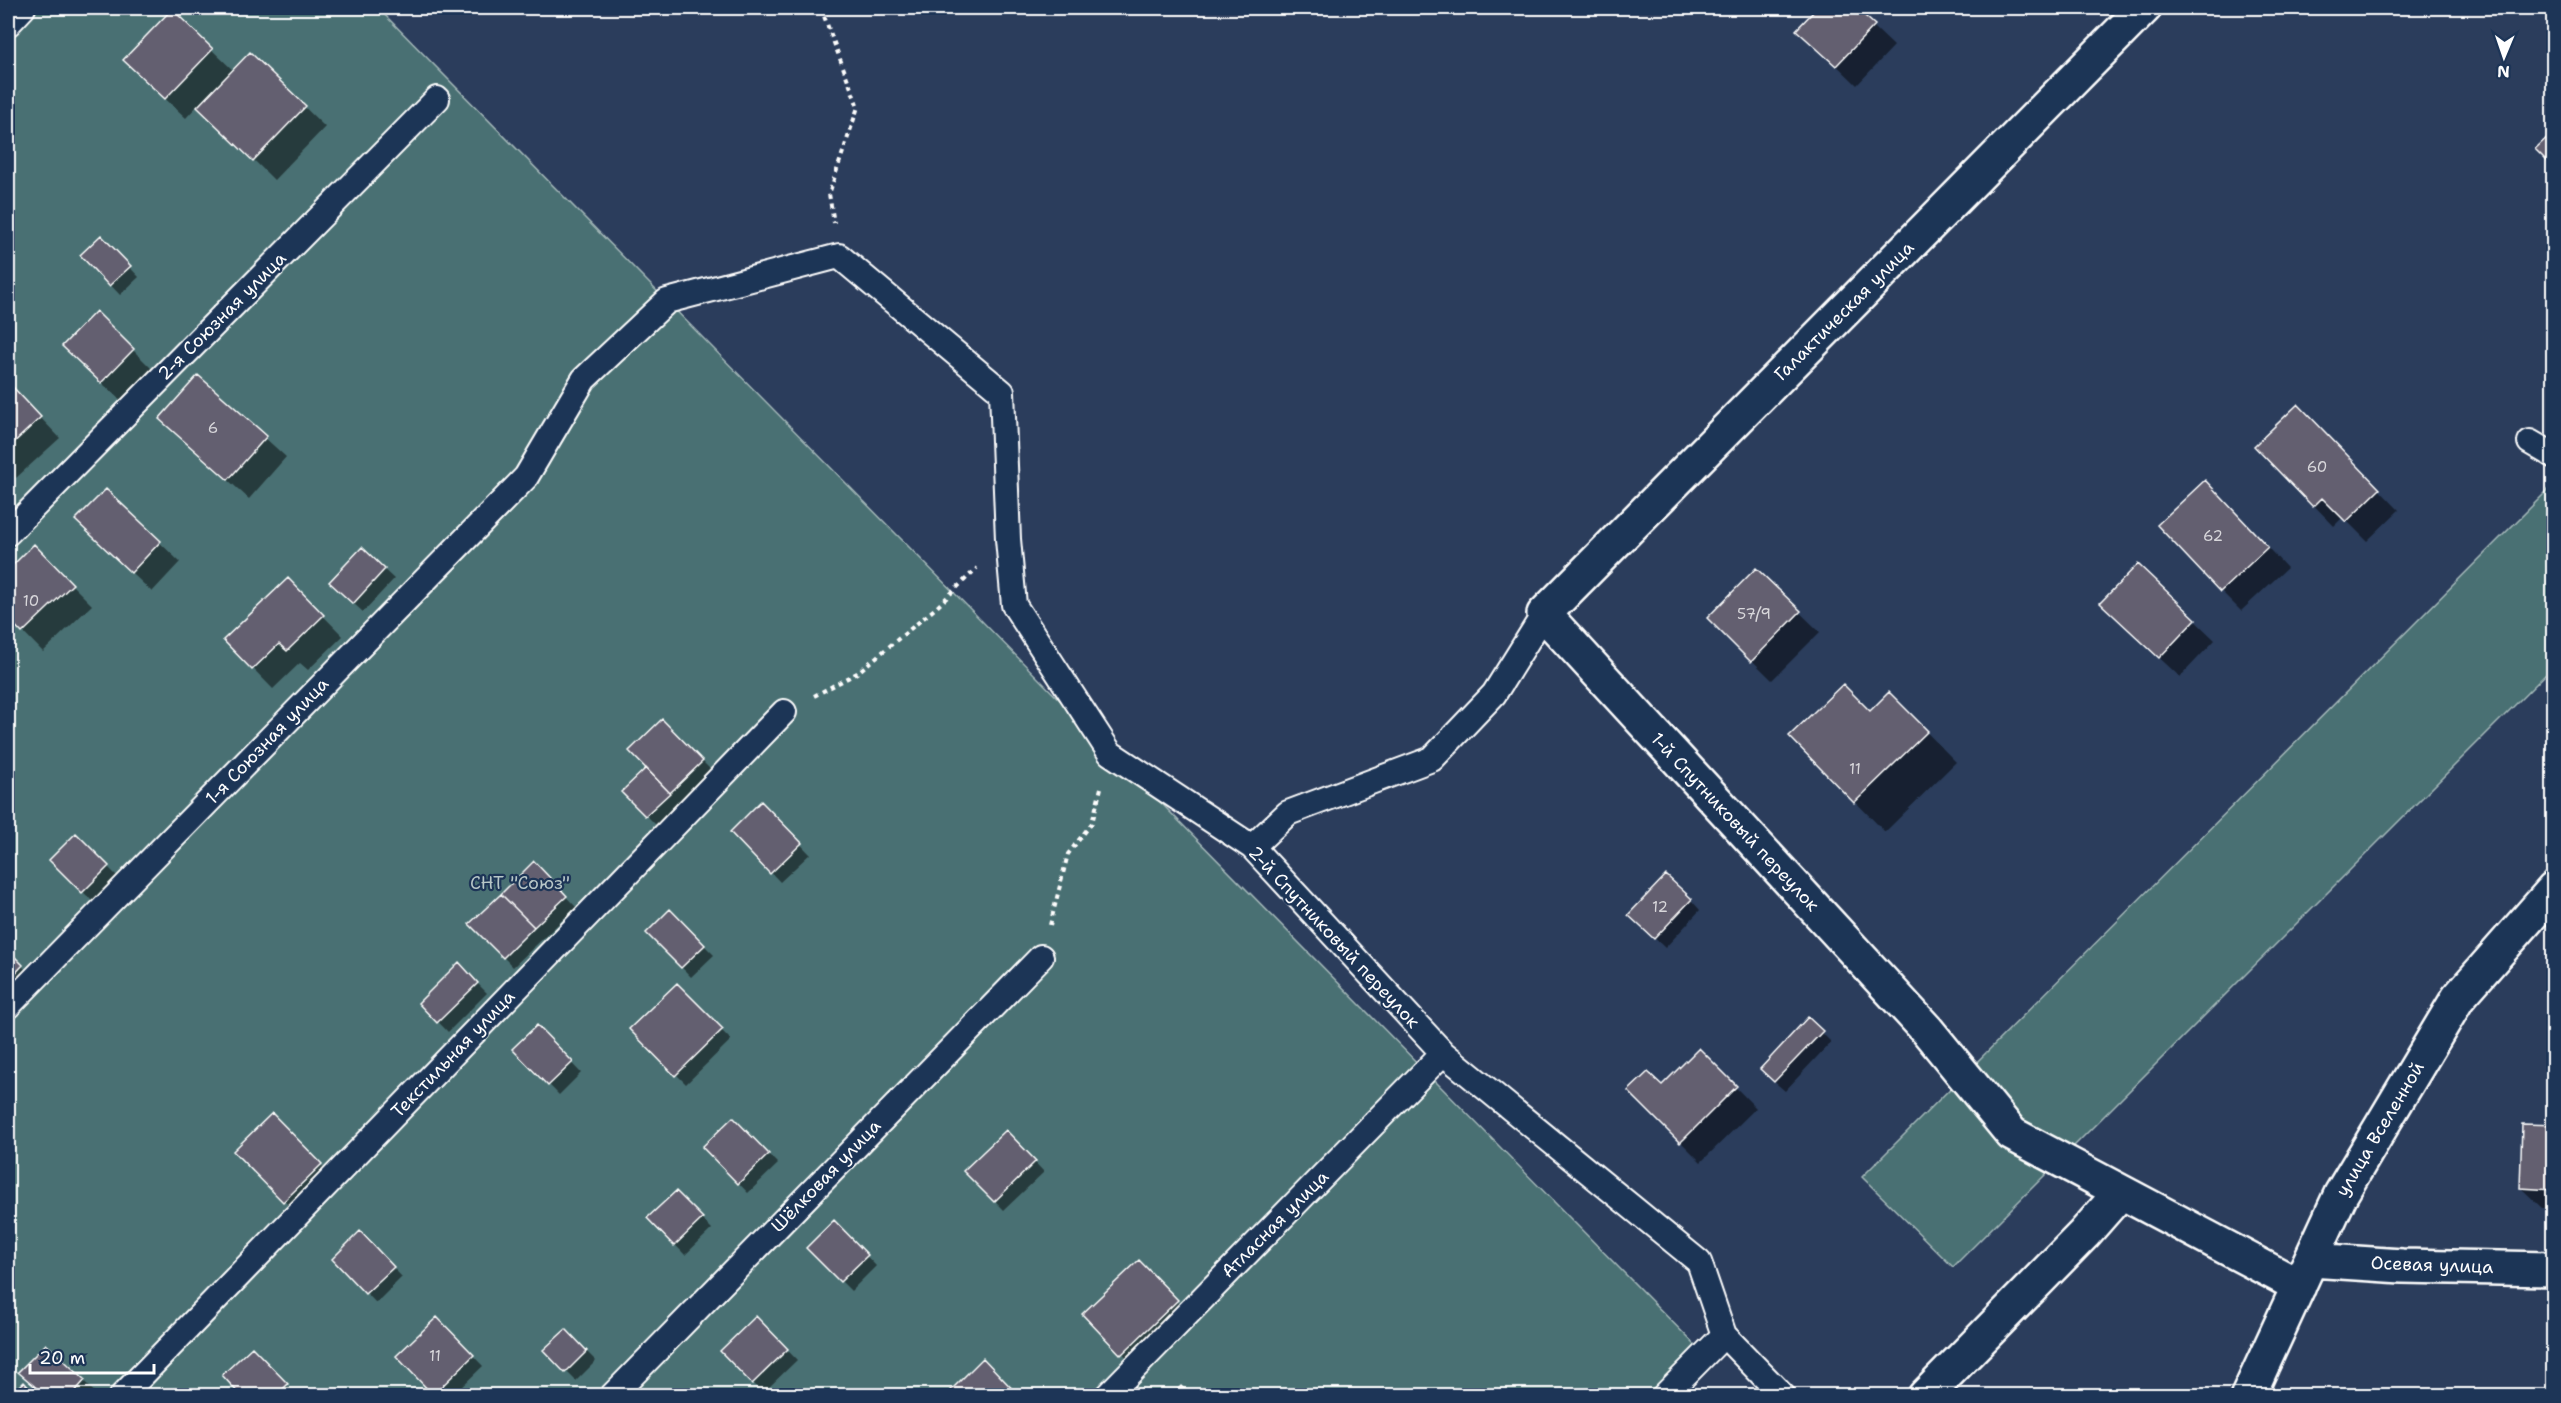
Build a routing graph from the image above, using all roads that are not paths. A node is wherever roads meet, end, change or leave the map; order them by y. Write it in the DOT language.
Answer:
graph roads {
  1 [pos="23,8"];
  2 [pos="2144,8"];
  3 [pos="8,24"];
  4 [pos="437,99"];
  5 [pos="2530,442"];
  6 [pos="2553,456"];
  7 [pos="526,477"];
  8 [pos="8,533"];
  9 [pos="1544,614"];
  10 [pos="784,712"];
  11 [pos="1252,848"];
  12 [pos="2553,889"];
  13 [pos="1041,957"];
  14 [pos="8,1006"];
  15 [pos="1443,1053"];
  16 [pos="2120,1193"];
  17 [pos="2553,1269"];
  18 [pos="2305,1273"];
  19 [pos="1724,1335"];
  20 [pos="122,1395"];
  21 [pos="612,1395"];
  22 [pos="1107,1395"];
  23 [pos="1664,1395"];
  24 [pos="1783,1395"];
  25 [pos="1925,1395"];
  26 [pos="2248,1395"];
  1 -- 3 [label="lane"];
  2 -- 9 [label="street, Галактическая улица"];
  4 -- 8 [label="lane, 2-я Союзная улица"];
  5 -- 6 [label="lane"];
  7 -- 11 [label="lane, 2-й Спутниковый переулок"];
  7 -- 14 [label="lane, 1-я Союзная улица"];
  9 -- 11 [label="lane"];
  9 -- 16 [label="street, 1-й Спутниковый переулок"];
  10 -- 20 [label="lane, Текстильная улица"];
  11 -- 15 [label="lane, 2-й Спутниковый переулок"];
  12 -- 18 [label="street, улица Вселенной"];
  13 -- 21 [label="lane, Шёлковая улица"];
  15 -- 19 [label="lane, 2-й Спутниковый переулок"];
  15 -- 22 [label="lane, Атласная улица"];
  16 -- 18 [label="street, 1-й Спутниковый переулок"];
  16 -- 25 [label="street"];
  17 -- 18 [label="street, Осевая улица"];
  18 -- 26 [label="street, улица Вселенной"];
  19 -- 23 [label="lane"];
  19 -- 24 [label="lane, 2-й Спутниковый переулок"];
}
